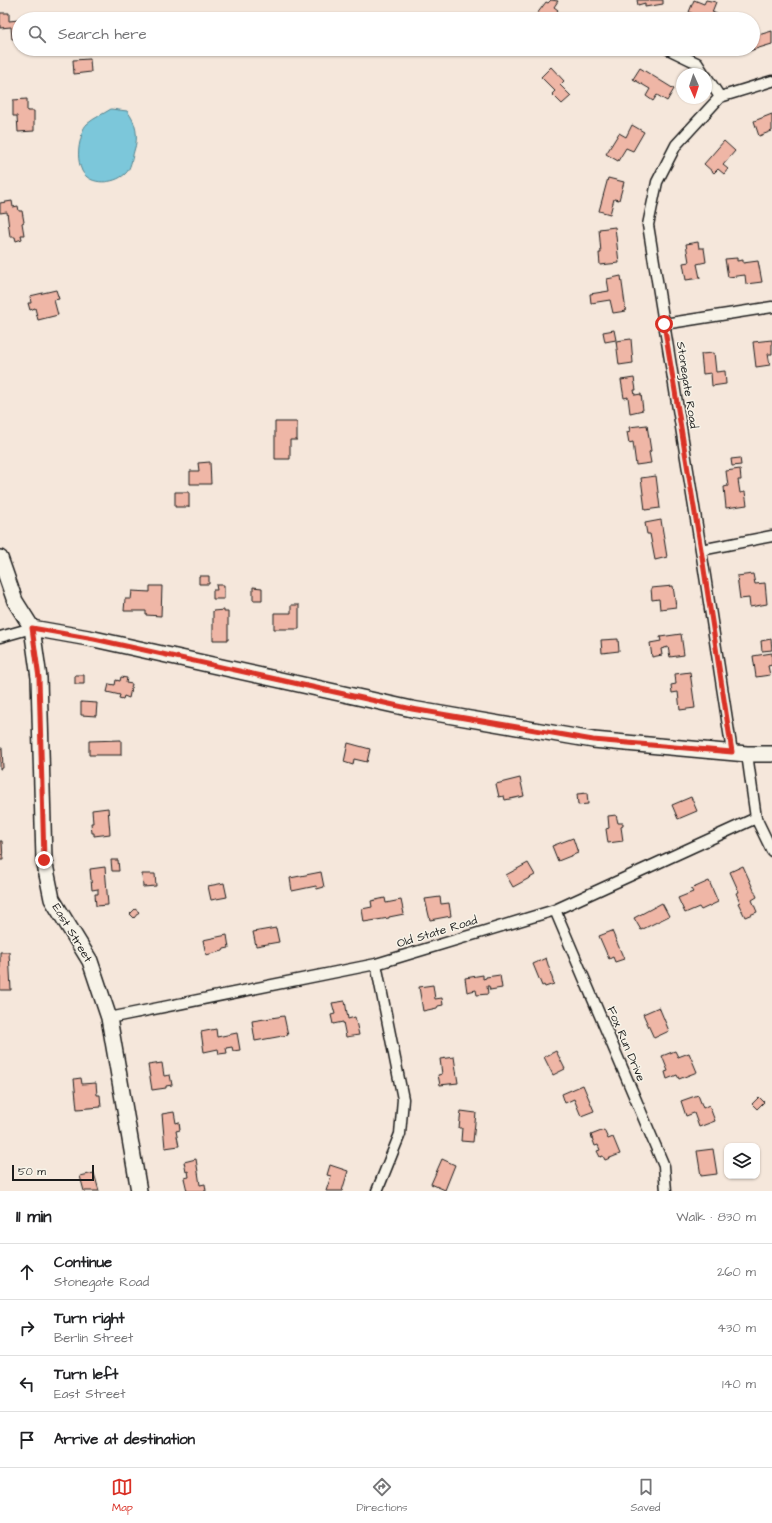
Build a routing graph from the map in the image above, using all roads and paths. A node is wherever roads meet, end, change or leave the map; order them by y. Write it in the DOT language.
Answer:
graph roads {
  1 [pos="682,56"];
  2 [pos="700,68"];
  3 [pos="772,81"];
  4 [pos="712,85"];
  5 [pos="720,97"];
  6 [pos="772,307"];
  7 [pos="664,324"];
  8 [pos="772,536"];
  9 [pos="701,550"];
  10 [pos="0,558"];
  11 [pos="32,628"];
  12 [pos="0,637"];
  13 [pos="732,752"];
  14 [pos="747,754"];
  15 [pos="772,754"];
  16 [pos="756,818"];
  17 [pos="772,851"];
  18 [pos="555,910"];
  19 [pos="376,964"];
  20 [pos="109,1018"];
  21 [pos="139,1191"];
  22 [pos="377,1191"];
  23 [pos="666,1191"];
  1 -- 2 [label="street"];
  3 -- 5 [label="street"];
  4 -- 5 [label="street"];
  5 -- 7 [label="street, Stonegate Road"];
  6 -- 7 [label="street"];
  7 -- 9 [label="street, Stonegate Road"];
  8 -- 9 [label="street"];
  9 -- 13 [label="street, Stonegate Road"];
  10 -- 11 [label="main road, East Street"];
  11 -- 12 [label="street"];
  11 -- 13 [label="main road"];
  11 -- 20 [label="main road, East Street"];
  13 -- 14 [label="main road"];
  14 -- 15 [label="main road"];
  14 -- 16 [label="street"];
  16 -- 17 [label="street"];
  16 -- 18 [label="street, Old State Road"];
  18 -- 19 [label="street, Old State Road"];
  18 -- 23 [label="street, Fox Run Drive"];
  19 -- 20 [label="street, Old State Road"];
  19 -- 22 [label="street"];
  20 -- 21 [label="main road, East Street"];
}
